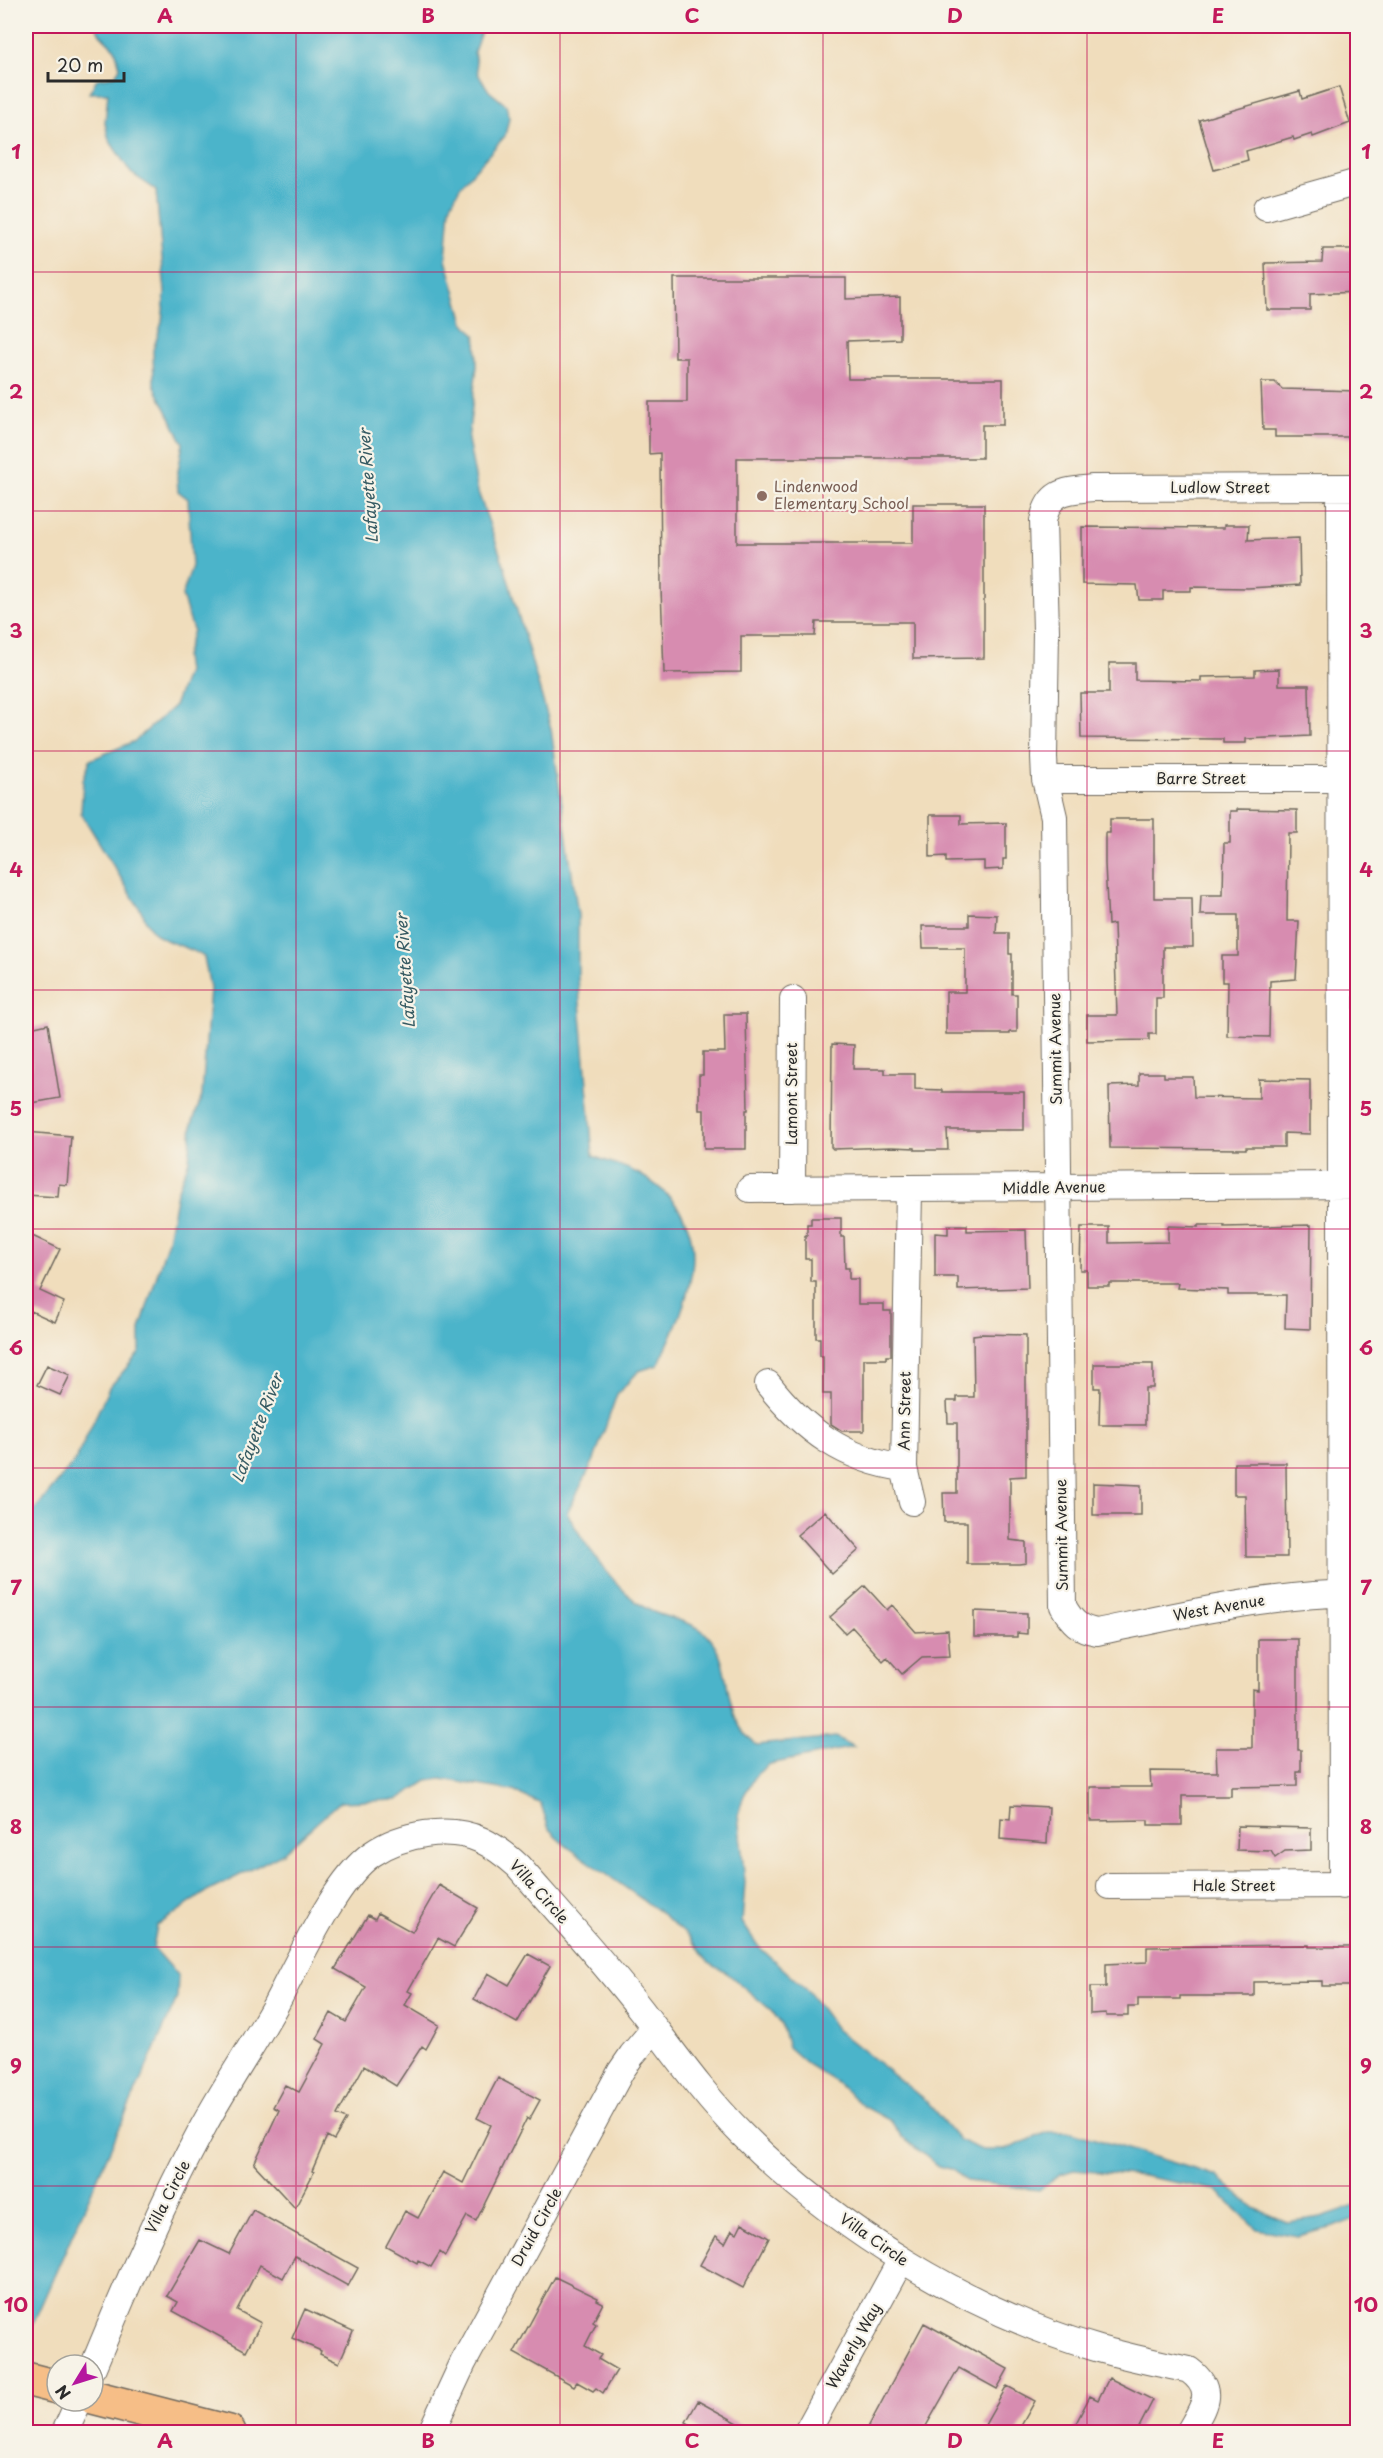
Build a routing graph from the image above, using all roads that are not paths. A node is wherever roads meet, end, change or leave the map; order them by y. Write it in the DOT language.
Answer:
graph roads {
  1 [pos="1358,182"];
  2 [pos="1266,208"];
  3 [pos="1348,488"];
  4 [pos="1082,489"];
  5 [pos="1045,779"];
  6 [pos="1349,779"];
  7 [pos="793,999"];
  8 [pos="1349,1185"];
  9 [pos="1058,1188"];
  10 [pos="750,1189"];
  11 [pos="792,1189"];
  12 [pos="909,1190"];
  13 [pos="768,1384"];
  14 [pos="904,1468"];
  15 [pos="912,1502"];
  16 [pos="1349,1593"];
  17 [pos="1082,1628"];
  18 [pos="1110,1886"];
  19 [pos="1350,1886"];
  20 [pos="654,2029"];
  21 [pos="901,2260"];
  22 [pos="99,2353"];
  23 [pos="105,2400"];
  24 [pos="74,2413"];
  25 [pos="65,2433"];
  26 [pos="229,2433"];
  27 [pos="431,2433"];
  28 [pos="807,2433"];
  29 [pos="1189,2433"];
  1 -- 2 [label="street"];
  3 -- 4 [label="street, Ludlow Street"];
  3 -- 6 [label="street"];
  4 -- 5 [label="street, Summit Avenue"];
  5 -- 6 [label="street, Barre Street"];
  5 -- 9 [label="street, Summit Avenue"];
  6 -- 8 [label="street"];
  7 -- 11 [label="street, Lamont Street"];
  8 -- 9 [label="street, Middle Avenue"];
  8 -- 16 [label="street"];
  9 -- 12 [label="street, Middle Avenue"];
  9 -- 17 [label="street, Summit Avenue"];
  10 -- 11 [label="street, Middle Avenue"];
  11 -- 12 [label="street, Middle Avenue"];
  12 -- 14 [label="street, Ann Street"];
  13 -- 14 [label="street, Ann Street"];
  14 -- 15 [label="street"];
  16 -- 17 [label="street, West Avenue"];
  16 -- 19 [label="street"];
  18 -- 19 [label="street, Hale Street"];
  20 -- 21 [label="street, Villa Circle"];
  20 -- 22 [label="street, Villa Circle"];
  20 -- 27 [label="street, Druid Circle"];
  21 -- 28 [label="street, Waverly Way"];
  21 -- 29 [label="street, Villa Circle"];
  23 -- 26 [label="main road"];
  24 -- 25 [label="street"];
}
